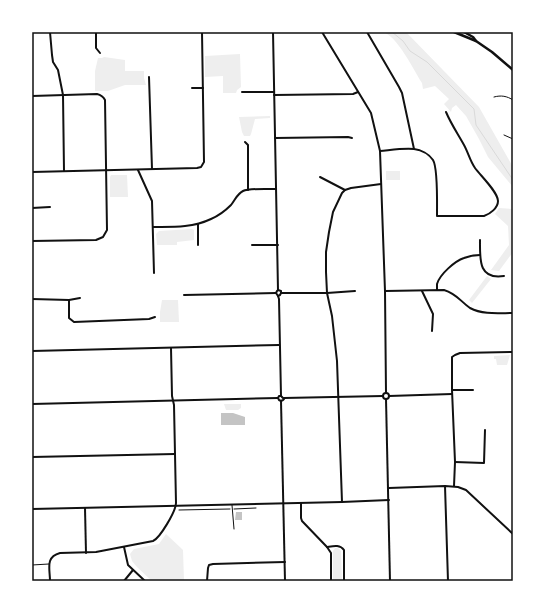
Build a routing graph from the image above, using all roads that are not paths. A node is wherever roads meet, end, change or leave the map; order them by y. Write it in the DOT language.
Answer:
graph roads {
  1 [pos="50,32"];
  2 [pos="96,32"];
  3 [pos="202,32"];
  4 [pos="273,32"];
  5 [pos="322,32"];
  6 [pos="367,32"];
  7 [pos="454,32"];
  8 [pos="464,32"];
  9 [pos="476,41"];
  10 [pos="100,53"];
  11 [pos="513,70"];
  12 [pos="149,77"];
  13 [pos="192,88"];
  14 [pos="203,88"];
  15 [pos="242,92"];
  16 [pos="358,92"];
  17 [pos="274,94"];
  18 [pos="32,96"];
  19 [pos="62,96"];
  20 [pos="494,97"];
  21 [pos="513,100"];
  22 [pos="446,112"];
  23 [pos="504,135"];
  24 [pos="275,138"];
  25 [pos="352,138"];
  26 [pos="513,139"];
  27 [pos="245,142"];
  28 [pos="414,149"];
  29 [pos="380,151"];
  30 [pos="152,169"];
  31 [pos="106,170"];
  32 [pos="138,170"];
  33 [pos="64,171"];
  34 [pos="32,172"];
  35 [pos="320,177"];
  36 [pos="381,184"];
  37 [pos="276,189"];
  38 [pos="248,190"];
  39 [pos="345,190"];
  40 [pos="32,208"];
  41 [pos="50,208"];
  42 [pos="198,224"];
  43 [pos="153,227"];
  44 [pos="480,240"];
  45 [pos="32,241"];
  46 [pos="198,245"];
  47 [pos="252,245"];
  48 [pos="278,245"];
  49 [pos="480,255"];
  50 [pos="154,273"];
  51 [pos="504,276"];
  52 [pos="278,290"];
  53 [pos="437,290"];
  54 [pos="355,291"];
  55 [pos="385,291"];
  56 [pos="422,291"];
  57 [pos="276,293"];
  58 [pos="281,293"];
  59 [pos="327,293"];
  60 [pos="184,295"];
  61 [pos="278,296"];
  62 [pos="80,298"];
  63 [pos="32,299"];
  64 [pos="69,300"];
  65 [pos="513,313"];
  66 [pos="155,317"];
  67 [pos="432,330"];
  68 [pos="280,346"];
  69 [pos="171,348"];
  70 [pos="32,351"];
  71 [pos="513,352"];
  72 [pos="452,390"];
  73 [pos="473,390"];
  74 [pos="386,393"];
  75 [pos="452,394"];
  76 [pos="383,396"];
  77 [pos="389,396"];
  78 [pos="283,397"];
  79 [pos="339,397"];
  80 [pos="278,398"];
  81 [pos="386,399"];
  82 [pos="173,401"];
  83 [pos="281,401"];
  84 [pos="32,404"];
  85 [pos="485,430"];
  86 [pos="175,454"];
  87 [pos="32,457"];
  88 [pos="455,462"];
  89 [pos="446,486"];
  90 [pos="454,486"];
  91 [pos="388,488"];
  92 [pos="388,500"];
  93 [pos="342,502"];
  94 [pos="301,503"];
  95 [pos="283,504"];
  96 [pos="232,505"];
  97 [pos="176,506"];
  98 [pos="85,508"];
  99 [pos="32,509"];
  100 [pos="234,529"];
  101 [pos="513,534"];
  102 [pos="328,546"];
  103 [pos="124,547"];
  104 [pos="86,553"];
  105 [pos="285,562"];
  106 [pos="49,564"];
  107 [pos="32,565"];
  108 [pos="133,570"];
  109 [pos="50,581"];
  110 [pos="124,581"];
  111 [pos="145,581"];
  112 [pos="207,581"];
  113 [pos="285,581"];
  114 [pos="331,581"];
  115 [pos="344,581"];
  116 [pos="390,581"];
  117 [pos="448,581"];
  1 -- 19 [label="street"];
  2 -- 10 [label="street"];
  3 -- 14 [label="street"];
  4 -- 17 [label="street"];
  5 -- 16 [label="street"];
  6 -- 28 [label="street"];
  7 -- 9 [label="main road"];
  8 -- 9 [label="main road"];
  9 -- 11 [label="main road"];
  12 -- 30 [label="street"];
  13 -- 14 [label="street"];
  14 -- 30 [label="street"];
  15 -- 17 [label="street"];
  16 -- 17 [label="street"];
  16 -- 29 [label="street"];
  17 -- 24 [label="street"];
  18 -- 19 [label="street"];
  19 -- 31 [label="street"];
  19 -- 33 [label="street"];
  20 -- 21 [label="lane"];
  22 -- 28 [label="street"];
  23 -- 26 [label="lane"];
  24 -- 25 [label="street"];
  24 -- 37 [label="street"];
  27 -- 38 [label="street"];
  28 -- 29 [label="street"];
  29 -- 36 [label="street"];
  30 -- 32 [label="street"];
  31 -- 32 [label="street"];
  31 -- 33 [label="street"];
  31 -- 45 [label="street"];
  32 -- 43 [label="street"];
  33 -- 34 [label="street"];
  35 -- 39 [label="street"];
  36 -- 39 [label="street"];
  36 -- 55 [label="street"];
  37 -- 38 [label="street"];
  37 -- 48 [label="street"];
  38 -- 42 [label="street"];
  39 -- 59 [label="street"];
  40 -- 41 [label="street"];
  42 -- 43 [label="street"];
  42 -- 46 [label="street"];
  43 -- 50 [label="street"];
  44 -- 49 [label="street"];
  47 -- 48 [label="street"];
  48 -- 52 [label="street"];
  49 -- 51 [label="street"];
  49 -- 53 [label="street"];
  52 -- 57 [label="street"];
  52 -- 58 [label="street"];
  53 -- 56 [label="street"];
  53 -- 65 [label="street"];
  54 -- 59 [label="street"];
  55 -- 56 [label="street"];
  55 -- 74 [label="street"];
  56 -- 67 [label="street"];
  57 -- 60 [label="street"];
  57 -- 61 [label="street"];
  58 -- 59 [label="street"];
  58 -- 61 [label="street"];
  59 -- 79 [label="street"];
  61 -- 68 [label="street"];
  62 -- 64 [label="street"];
  63 -- 64 [label="street"];
  64 -- 66 [label="street"];
  68 -- 69 [label="street"];
  68 -- 78 [label="street"];
  69 -- 70 [label="street"];
  69 -- 82 [label="street"];
  71 -- 72 [label="street"];
  72 -- 73 [label="street"];
  72 -- 75 [label="street"];
  74 -- 76 [label="street"];
  74 -- 77 [label="street"];
  75 -- 77 [label="street"];
  75 -- 88 [label="street"];
  76 -- 79 [label="street"];
  76 -- 81 [label="street"];
  77 -- 81 [label="street"];
  78 -- 79 [label="street"];
  78 -- 80 [label="street"];
  78 -- 83 [label="street"];
  79 -- 93 [label="street"];
  80 -- 82 [label="street"];
  80 -- 83 [label="street"];
  81 -- 91 [label="street"];
  82 -- 84 [label="street"];
  82 -- 86 [label="street"];
  83 -- 95 [label="street"];
  85 -- 88 [label="street"];
  86 -- 87 [label="street"];
  86 -- 97 [label="street"];
  88 -- 90 [label="street"];
  89 -- 90 [label="street"];
  89 -- 91 [label="street"];
  89 -- 117 [label="street"];
  90 -- 101 [label="street"];
  91 -- 92 [label="street"];
  92 -- 93 [label="street"];
  92 -- 116 [label="street"];
  93 -- 94 [label="street"];
  94 -- 95 [label="street"];
  94 -- 102 [label="street"];
  95 -- 96 [label="street"];
  95 -- 105 [label="street"];
  96 -- 97 [label="street"];
  96 -- 100 [label="lane"];
  97 -- 98 [label="street"];
  97 -- 103 [label="street"];
  98 -- 99 [label="street"];
  98 -- 104 [label="street"];
  102 -- 114 [label="street"];
  102 -- 115 [label="street"];
  103 -- 104 [label="street"];
  103 -- 108 [label="street"];
  104 -- 106 [label="street"];
  105 -- 112 [label="street"];
  105 -- 113 [label="street"];
  106 -- 107 [label="lane"];
  106 -- 109 [label="street"];
  108 -- 110 [label="street"];
  108 -- 111 [label="street"];
}
